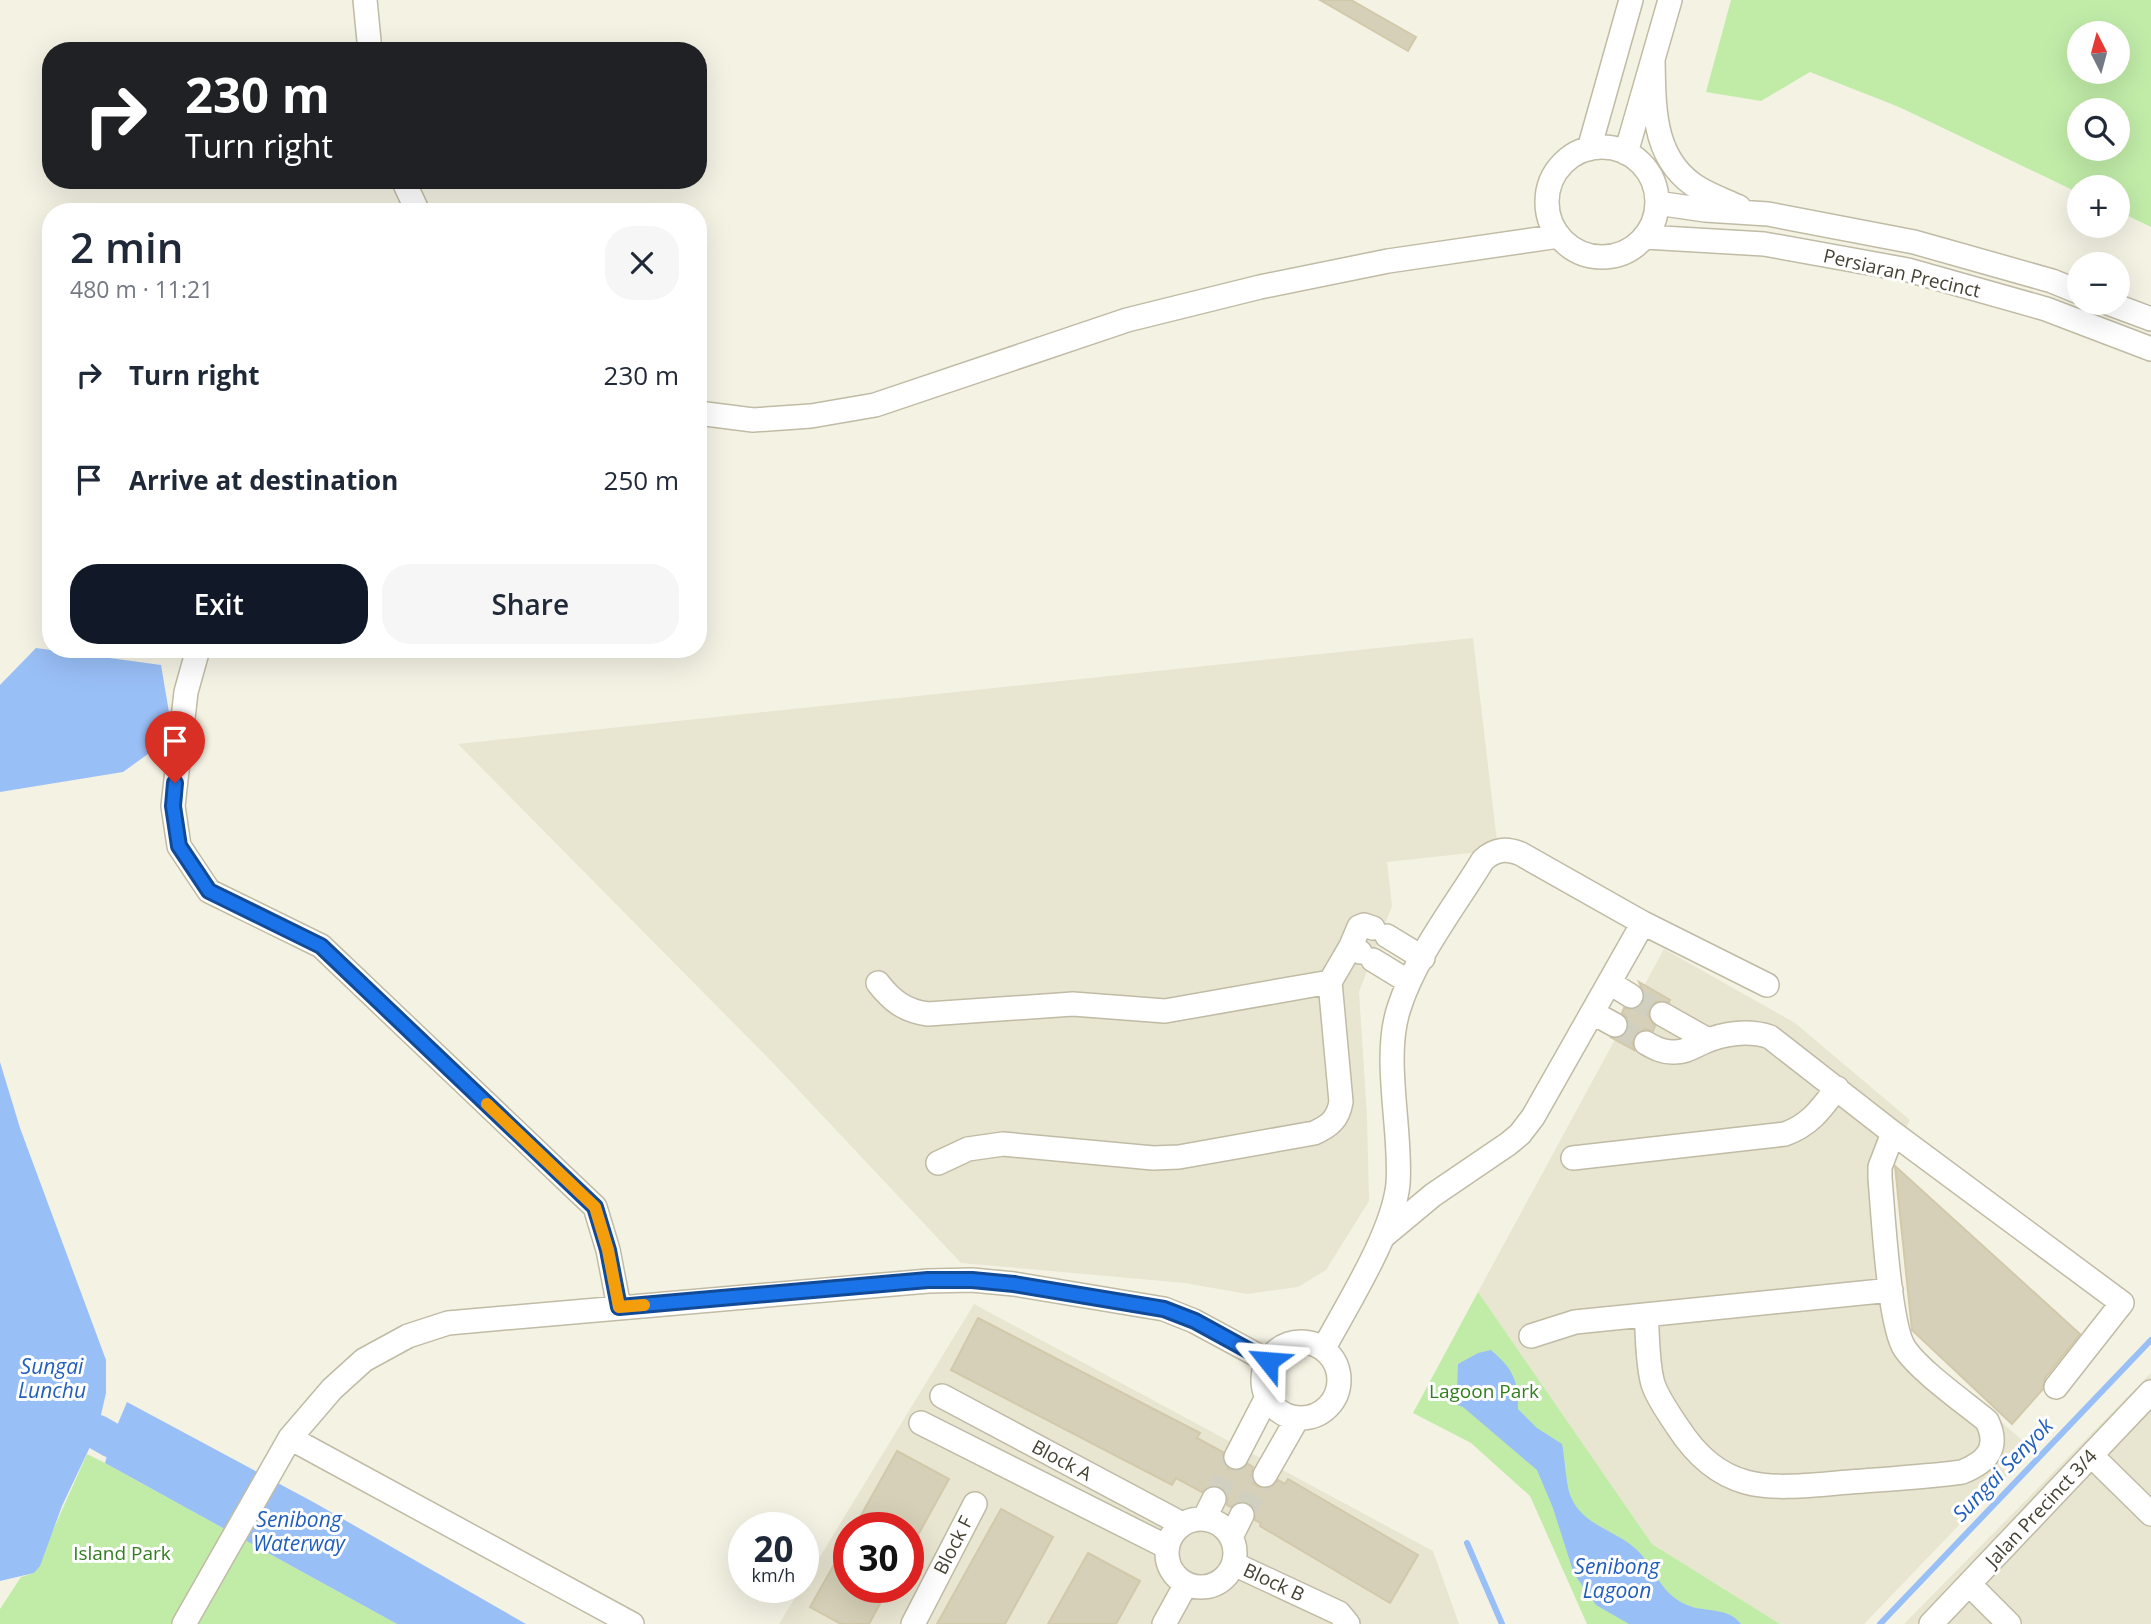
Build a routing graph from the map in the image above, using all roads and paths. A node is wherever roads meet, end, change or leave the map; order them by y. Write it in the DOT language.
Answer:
graph roads {
  1 [pos="365,0"];
  2 [pos="1631,0"];
  3 [pos="1670,0"];
  4 [pos="369,42"];
  5 [pos="1653,59"];
  6 [pos="1589,149"];
  7 [pos="1626,153"];
  8 [pos="1657,204"];
  9 [pos="1753,213"];
  10 [pos="1559,236"];
  11 [pos="1645,237"];
  12 [pos="2067,287"];
  13 [pos="2130,311"];
  14 [pos="2151,319"];
  15 [pos="2151,349"];
  16 [pos="707,414"];
  17 [pos="195,658"];
  18 [pos="1643,923"];
  19 [pos="1361,952"];
  20 [pos="1423,958"];
  21 [pos="1330,982"];
  22 [pos="1409,982"];
  23 [pos="878,983"];
  24 [pos="1610,983"];
  25 [pos="1767,985"];
  26 [pos="1631,996"];
  27 [pos="1593,1013"];
  28 [pos="1662,1014"];
  29 [pos="1615,1026"];
  30 [pos="1708,1040"];
  31 [pos="1646,1043"];
  32 [pos="1837,1088"];
  33 [pos="1893,1133"];
  34 [pos="1573,1158"];
  35 [pos="938,1163"];
  36 [pos="1382,1237"];
  37 [pos="1891,1290"];
  38 [pos="619,1307"];
  39 [pos="1646,1315"];
  40 [pos="1531,1336"];
  41 [pos="1324,1348"];
  42 [pos="1268,1361"];
  43 [pos="2056,1387"];
  44 [pos="2151,1392"];
  45 [pos="942,1396"];
  46 [pos="1266,1397"];
  47 [pos="1297,1419"];
  48 [pos="921,1423"];
  49 [pos="290,1438"];
  50 [pos="2091,1455"];
  51 [pos="1236,1457"];
  52 [pos="1265,1475"];
  53 [pos="975,1504"];
  54 [pos="1200,1514"];
  55 [pos="2151,1514"];
  56 [pos="1242,1515"];
  57 [pos="1231,1537"];
  58 [pos="1167,1547"];
  59 [pos="1234,1564"];
  60 [pos="1186,1584"];
  61 [pos="1969,1584"];
  62 [pos="184,1624"];
  63 [pos="632,1624"];
  64 [pos="913,1624"];
  65 [pos="1164,1624"];
  66 [pos="1348,1624"];
  67 [pos="1931,1624"];
  68 [pos="2010,1624"];
  1 -- 4 [label="street"];
  2 -- 6 [label="street"];
  3 -- 5 [label="street"];
  5 -- 7 [label="street"];
  5 -- 9 [label="street"];
  6 -- 7 [label="street"];
  6 -- 10 [label="street"];
  7 -- 8 [label="street"];
  8 -- 9 [label="street, Persiaran Precinct"];
  8 -- 11 [label="street"];
  9 -- 12 [label="street, Persiaran Precinct"];
  10 -- 11 [label="street"];
  10 -- 16 [label="street"];
  11 -- 15 [label="street, Persiaran Precinct"];
  13 -- 14 [label="street"];
  17 -- 38 [label="street"];
  18 -- 20 [label="street"];
  18 -- 24 [label="street"];
  18 -- 25 [label="street"];
  19 -- 20 [label="street"];
  19 -- 21 [label="street"];
  19 -- 22 [label="street"];
  20 -- 22 [label="street"];
  21 -- 23 [label="street"];
  21 -- 35 [label="street"];
  22 -- 36 [label="street"];
  24 -- 26 [label="street"];
  24 -- 27 [label="street"];
  27 -- 29 [label="street"];
  27 -- 36 [label="street"];
  28 -- 30 [label="street"];
  30 -- 31 [label="street"];
  30 -- 32 [label="street"];
  32 -- 33 [label="street"];
  32 -- 34 [label="street"];
  33 -- 37 [label="street"];
  33 -- 43 [label="street"];
  36 -- 41 [label="street"];
  37 -- 39 [label="street"];
  37 -- 39 [label="street"];
  38 -- 42 [label="street"];
  38 -- 49 [label="street"];
  39 -- 40 [label="street"];
  41 -- 42 [label="street"];
  41 -- 47 [label="street"];
  42 -- 46 [label="street"];
  44 -- 50 [label="street, Jalan Precinct 3/4"];
  45 -- 54 [label="street, Block A"];
  46 -- 47 [label="street"];
  46 -- 51 [label="street"];
  47 -- 52 [label="street"];
  48 -- 58 [label="street"];
  49 -- 62 [label="street"];
  49 -- 63 [label="street"];
  50 -- 55 [label="street"];
  50 -- 61 [label="street, Jalan Precinct 3/4"];
  53 -- 64 [label="street, Block F"];
  54 -- 57 [label="street"];
  54 -- 58 [label="street"];
  56 -- 57 [label="street"];
  57 -- 59 [label="street"];
  58 -- 60 [label="street"];
  59 -- 60 [label="street"];
  59 -- 66 [label="street, Block B"];
  60 -- 65 [label="street"];
  61 -- 67 [label="street, Jalan Precinct 3/4"];
  61 -- 68 [label="street"];
}
